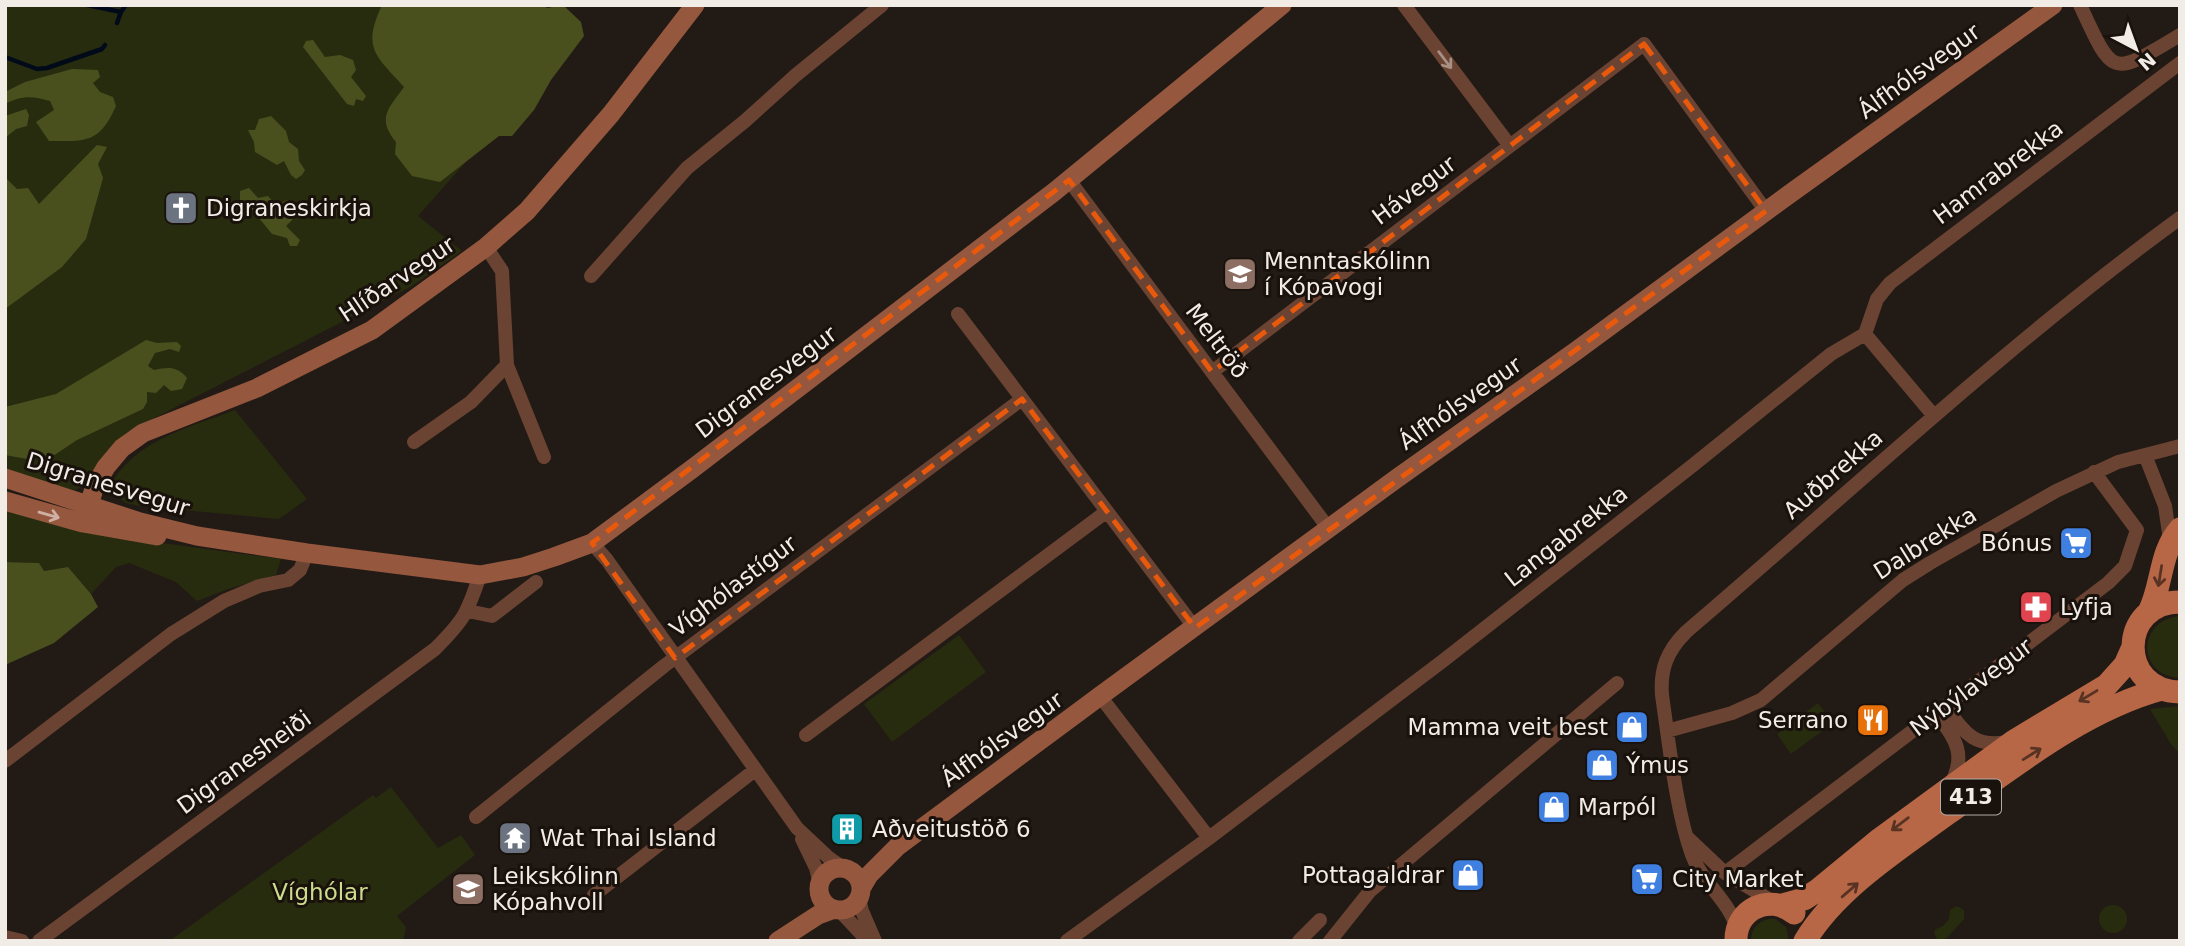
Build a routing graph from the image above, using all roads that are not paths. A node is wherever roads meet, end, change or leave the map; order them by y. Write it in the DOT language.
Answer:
graph roads {
  1 [pos="695,5"];
  2 [pos="882,5"];
  3 [pos="1282,5"];
  4 [pos="1404,5"];
  5 [pos="2053,5"];
  6 [pos="2080,5"];
  7 [pos="2180,35"];
  8 [pos="2180,62"];
  9 [pos="1510,146"];
  10 [pos="1069,180"];
  11 [pos="1766,211"];
  12 [pos="2180,218"];
  13 [pos="486,247"];
  14 [pos="591,276"];
  15 [pos="958,314"];
  16 [pos="1865,334"];
  17 [pos="507,365"];
  18 [pos="1212,372"];
  19 [pos="1022,399"];
  20 [pos="1934,416"];
  21 [pos="414,442"];
  22 [pos="2180,446"];
  23 [pos="2145,455"];
  24 [pos="544,457"];
  25 [pos="2094,472"];
  26 [pos="5,478"];
  27 [pos="2162,500"];
  28 [pos="5,501"];
  29 [pos="2180,508"];
  30 [pos="1106,512"];
  31 [pos="85,514"];
  32 [pos="1329,529"];
  33 [pos="2175,534"];
  34 [pos="592,543"];
  35 [pos="306,553"];
  36 [pos="480,575"];
  37 [pos="536,582"];
  38 [pos="2178,602"];
  39 [pos="468,611"];
  40 [pos="2149,612"];
  41 [pos="1195,628"];
  42 [pos="2133,647"];
  43 [pos="675,658"];
  44 [pos="1617,683"];
  45 [pos="2171,691"];
  46 [pos="1100,696"];
  47 [pos="1941,710"];
  48 [pos="1667,731"];
  49 [pos="806,735"];
  50 [pos="2014,741"];
  51 [pos="5,761"];
  52 [pos="755,770"];
  53 [pos="1950,787"];
  54 [pos="475,817"];
  55 [pos="797,828"];
  56 [pos="1209,838"];
  57 [pos="1687,838"];
  58 [pos="898,846"];
  59 [pos="845,868"];
  60 [pos="1725,873"];
  61 [pos="820,888"];
  62 [pos="860,892"];
  63 [pos="594,895"];
  64 [pos="1779,904"];
  65 [pos="837,910"];
  66 [pos="1320,920"];
  67 [pos="785,936"];
  68 [pos="5,937"];
  69 [pos="1735,937"];
  70 [pos="42,940"];
  71 [pos="22,941"];
  72 [pos="869,941"];
  73 [pos="875,941"];
  74 [pos="1067,941"];
  75 [pos="1299,941"];
  76 [pos="1330,941"];
  77 [pos="1805,941"];
  1 -- 13 [label="street, Hlíðarvegur"];
  2 -- 14 [label="street"];
  3 -- 10 [label="street, Digranesvegur"];
  4 -- 9 [label="street, one-way"];
  5 -- 11 [label="street, Álfhólsvegur"];
  6 -- 7 [label="street"];
  8 -- 16 [label="street, Hamrabrekka"];
  9 -- 11 [label="street, Hávegur"];
  9 -- 18 [label="street, Hávegur"];
  10 -- 18 [label="street, Meltröð"];
  10 -- 34 [label="street, Digranesvegur"];
  11 -- 32 [label="street, Álfhólsvegur"];
  12 -- 20 [label="street, Auðbrekka"];
  13 -- 17 [label="street"];
  13 -- 31 [label="street, Hlíðarvegur"];
  15 -- 19 [label="street"];
  16 -- 20 [label="street"];
  16 -- 56 [label="street, Langabrekka"];
  17 -- 21 [label="street"];
  17 -- 24 [label="street"];
  18 -- 32 [label="street, Meltröð"];
  19 -- 30 [label="street"];
  19 -- 43 [label="street, Víghólastígur"];
  20 -- 48 [label="street, Auðbrekka"];
  22 -- 23 [label="street, Dalbrekka"];
  23 -- 25 [label="street, Dalbrekka"];
  23 -- 27 [label="street"];
  25 -- 47 [label="street, Nýbýlavegur"];
  25 -- 48 [label="street, Dalbrekka"];
  26 -- 31 [label="street, Digranesvegur"];
  27 -- 29 [label="street"];
  27 -- 33 [label="street"];
  28 -- 31 [label="street, Digranesvegur, one-way"];
  30 -- 41 [label="street"];
  30 -- 49 [label="street"];
  31 -- 35 [label="street, Digranesvegur"];
  32 -- 41 [label="street, Álfhólsvegur"];
  33 -- 40 [label="main road, one-way"];
  34 -- 36 [label="street, Digranesvegur"];
  34 -- 43 [label="street"];
  35 -- 36 [label="street, Digranesvegur"];
  35 -- 51 [label="street"];
  36 -- 39 [label="street, Digranesheiði"];
  37 -- 39 [label="street"];
  38 -- 40 [label="main road"];
  39 -- 70 [label="street, Digranesheiði"];
  40 -- 42 [label="main road, 413"];
  41 -- 46 [label="street, Álfhólsvegur"];
  42 -- 45 [label="main road, 413"];
  42 -- 50 [label="main road, 413, one-way"];
  43 -- 52 [label="street"];
  43 -- 54 [label="street, Víghólastígur"];
  44 -- 76 [label="street"];
  77 -- 45 [label="main road, 413, one-way"];
  46 -- 56 [label="street"];
  46 -- 58 [label="street, Álfhólsvegur"];
  47 -- 50 [label="street"];
  47 -- 53 [label="street"];
  47 -- 60 [label="street, Nýbýlavegur"];
  48 -- 57 [label="street, Auðbrekka"];
  50 -- 53 [label="main road, 413"];
  52 -- 55 [label="street"];
  52 -- 63 [label="street"];
  53 -- 64 [label="main road, 413, one-way"];
  55 -- 59 [label="street"];
  55 -- 61 [label="street"];
  56 -- 74 [label="street, Langabrekka"];
  57 -- 60 [label="street"];
  57 -- 69 [label="street, Auðbrekka"];
  58 -- 59 [label="street, Álfhólsvegur"];
  58 -- 62 [label="street, Álfhólsvegur"];
  59 -- 61 [label="street"];
  59 -- 62 [label="street"];
  60 -- 64 [label="street"];
  61 -- 65 [label="street"];
  61 -- 67 [label="street"];
  62 -- 65 [label="street"];
  62 -- 73 [label="street"];
  64 -- 69 [label="main road, 413"];
  64 -- 77 [label="main road, 413"];
  65 -- 67 [label="street"];
  65 -- 72 [label="street"];
  66 -- 75 [label="street"];
  68 -- 71 [label="street"];
}
